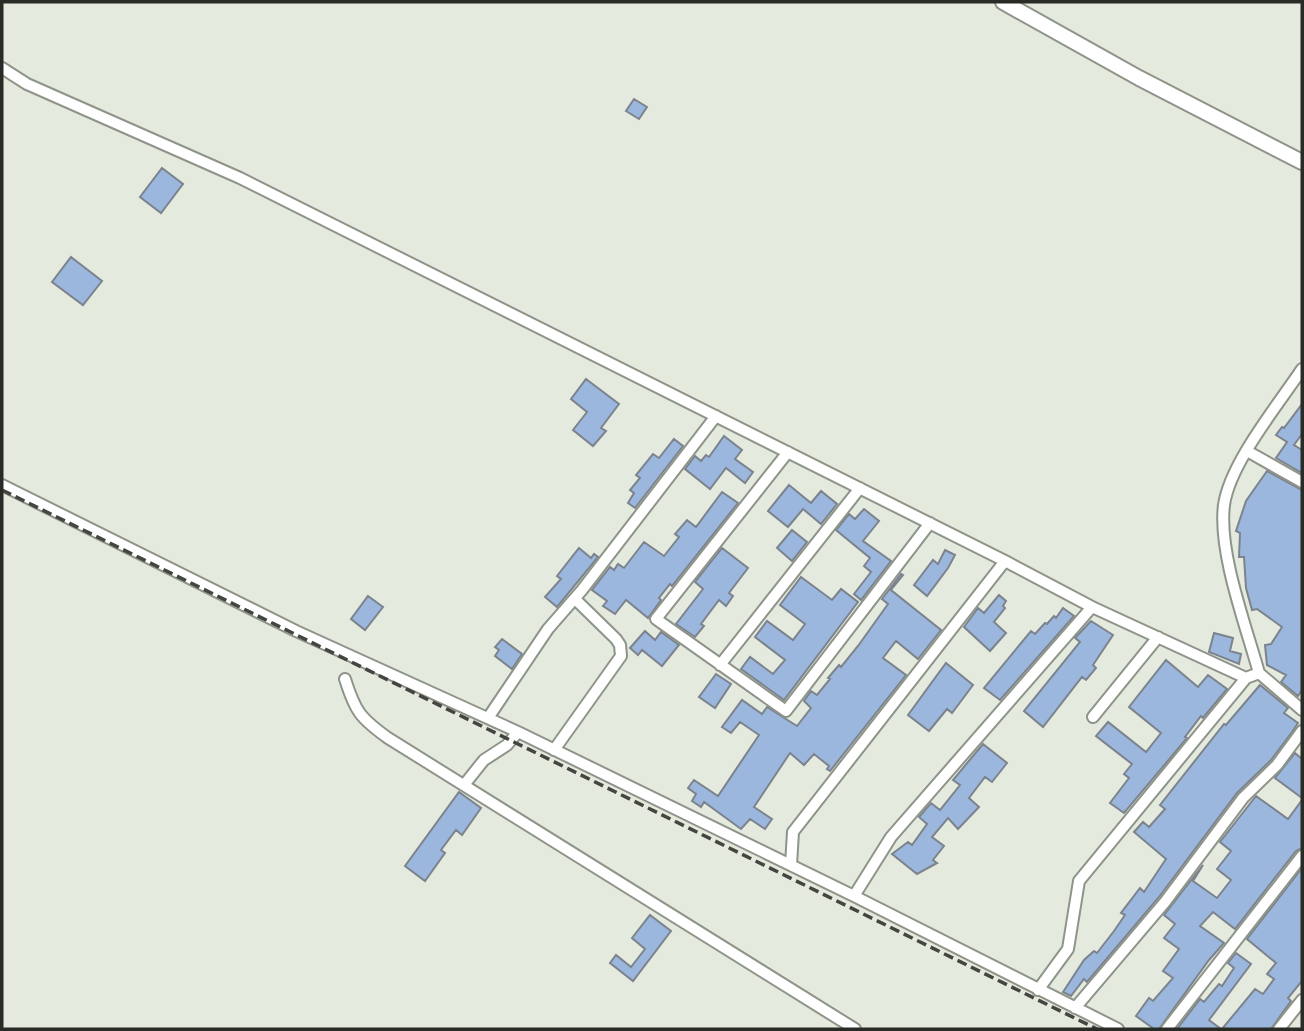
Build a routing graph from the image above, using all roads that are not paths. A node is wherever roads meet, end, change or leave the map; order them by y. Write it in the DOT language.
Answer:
graph roads {
  1 [pos="1003,2"];
  2 [pos="2,68"];
  3 [pos="1302,162"];
  4 [pos="1302,369"];
  5 [pos="716,416"];
  6 [pos="1247,451"];
  7 [pos="788,452"];
  8 [pos="1302,482"];
  9 [pos="2,485"];
  10 [pos="860,488"];
  11 [pos="930,523"];
  12 [pos="1005,561"];
  13 [pos="575,599"];
  14 [pos="1092,607"];
  15 [pos="1158,638"];
  16 [pos="720,665"];
  17 [pos="1259,673"];
  18 [pos="1246,678"];
  19 [pos="345,679"];
  20 [pos="1302,710"];
  21 [pos="1093,717"];
  22 [pos="488,718"];
  23 [pos="1302,731"];
  24 [pos="518,732"];
  25 [pos="554,750"];
  26 [pos="464,785"];
  27 [pos="1302,856"];
  28 [pos="791,865"];
  29 [pos="854,897"];
  30 [pos="1038,990"];
  31 [pos="1302,1000"];
  32 [pos="1076,1008"];
  33 [pos="855,1029"];
  34 [pos="1118,1029"];
  35 [pos="1167,1029"];
  36 [pos="1279,1029"];
  1 -- 3 [label="street"];
  2 -- 5 [label="street"];
  4 -- 6 [label="street"];
  5 -- 7 [label="street"];
  5 -- 13 [label="street"];
  6 -- 8 [label="street"];
  6 -- 17 [label="street"];
  7 -- 10 [label="street"];
  7 -- 16 [label="street"];
  9 -- 22 [label="street"];
  10 -- 11 [label="street"];
  10 -- 16 [label="street"];
  11 -- 12 [label="street"];
  11 -- 16 [label="street"];
  12 -- 14 [label="street"];
  12 -- 28 [label="street"];
  13 -- 22 [label="street"];
  13 -- 25 [label="street"];
  14 -- 15 [label="street"];
  14 -- 29 [label="street"];
  15 -- 18 [label="street"];
  15 -- 21 [label="street"];
  17 -- 18 [label="street"];
  17 -- 20 [label="street"];
  18 -- 30 [label="street"];
  19 -- 26 [label="street"];
  22 -- 24 [label="street"];
  23 -- 32 [label="street"];
  24 -- 25 [label="street"];
  24 -- 26 [label="street"];
  25 -- 28 [label="street"];
  26 -- 33 [label="street"];
  27 -- 35 [label="street"];
  28 -- 29 [label="street"];
  29 -- 30 [label="street"];
  30 -- 32 [label="street"];
  31 -- 36 [label="street"];
  32 -- 34 [label="street"];
}
